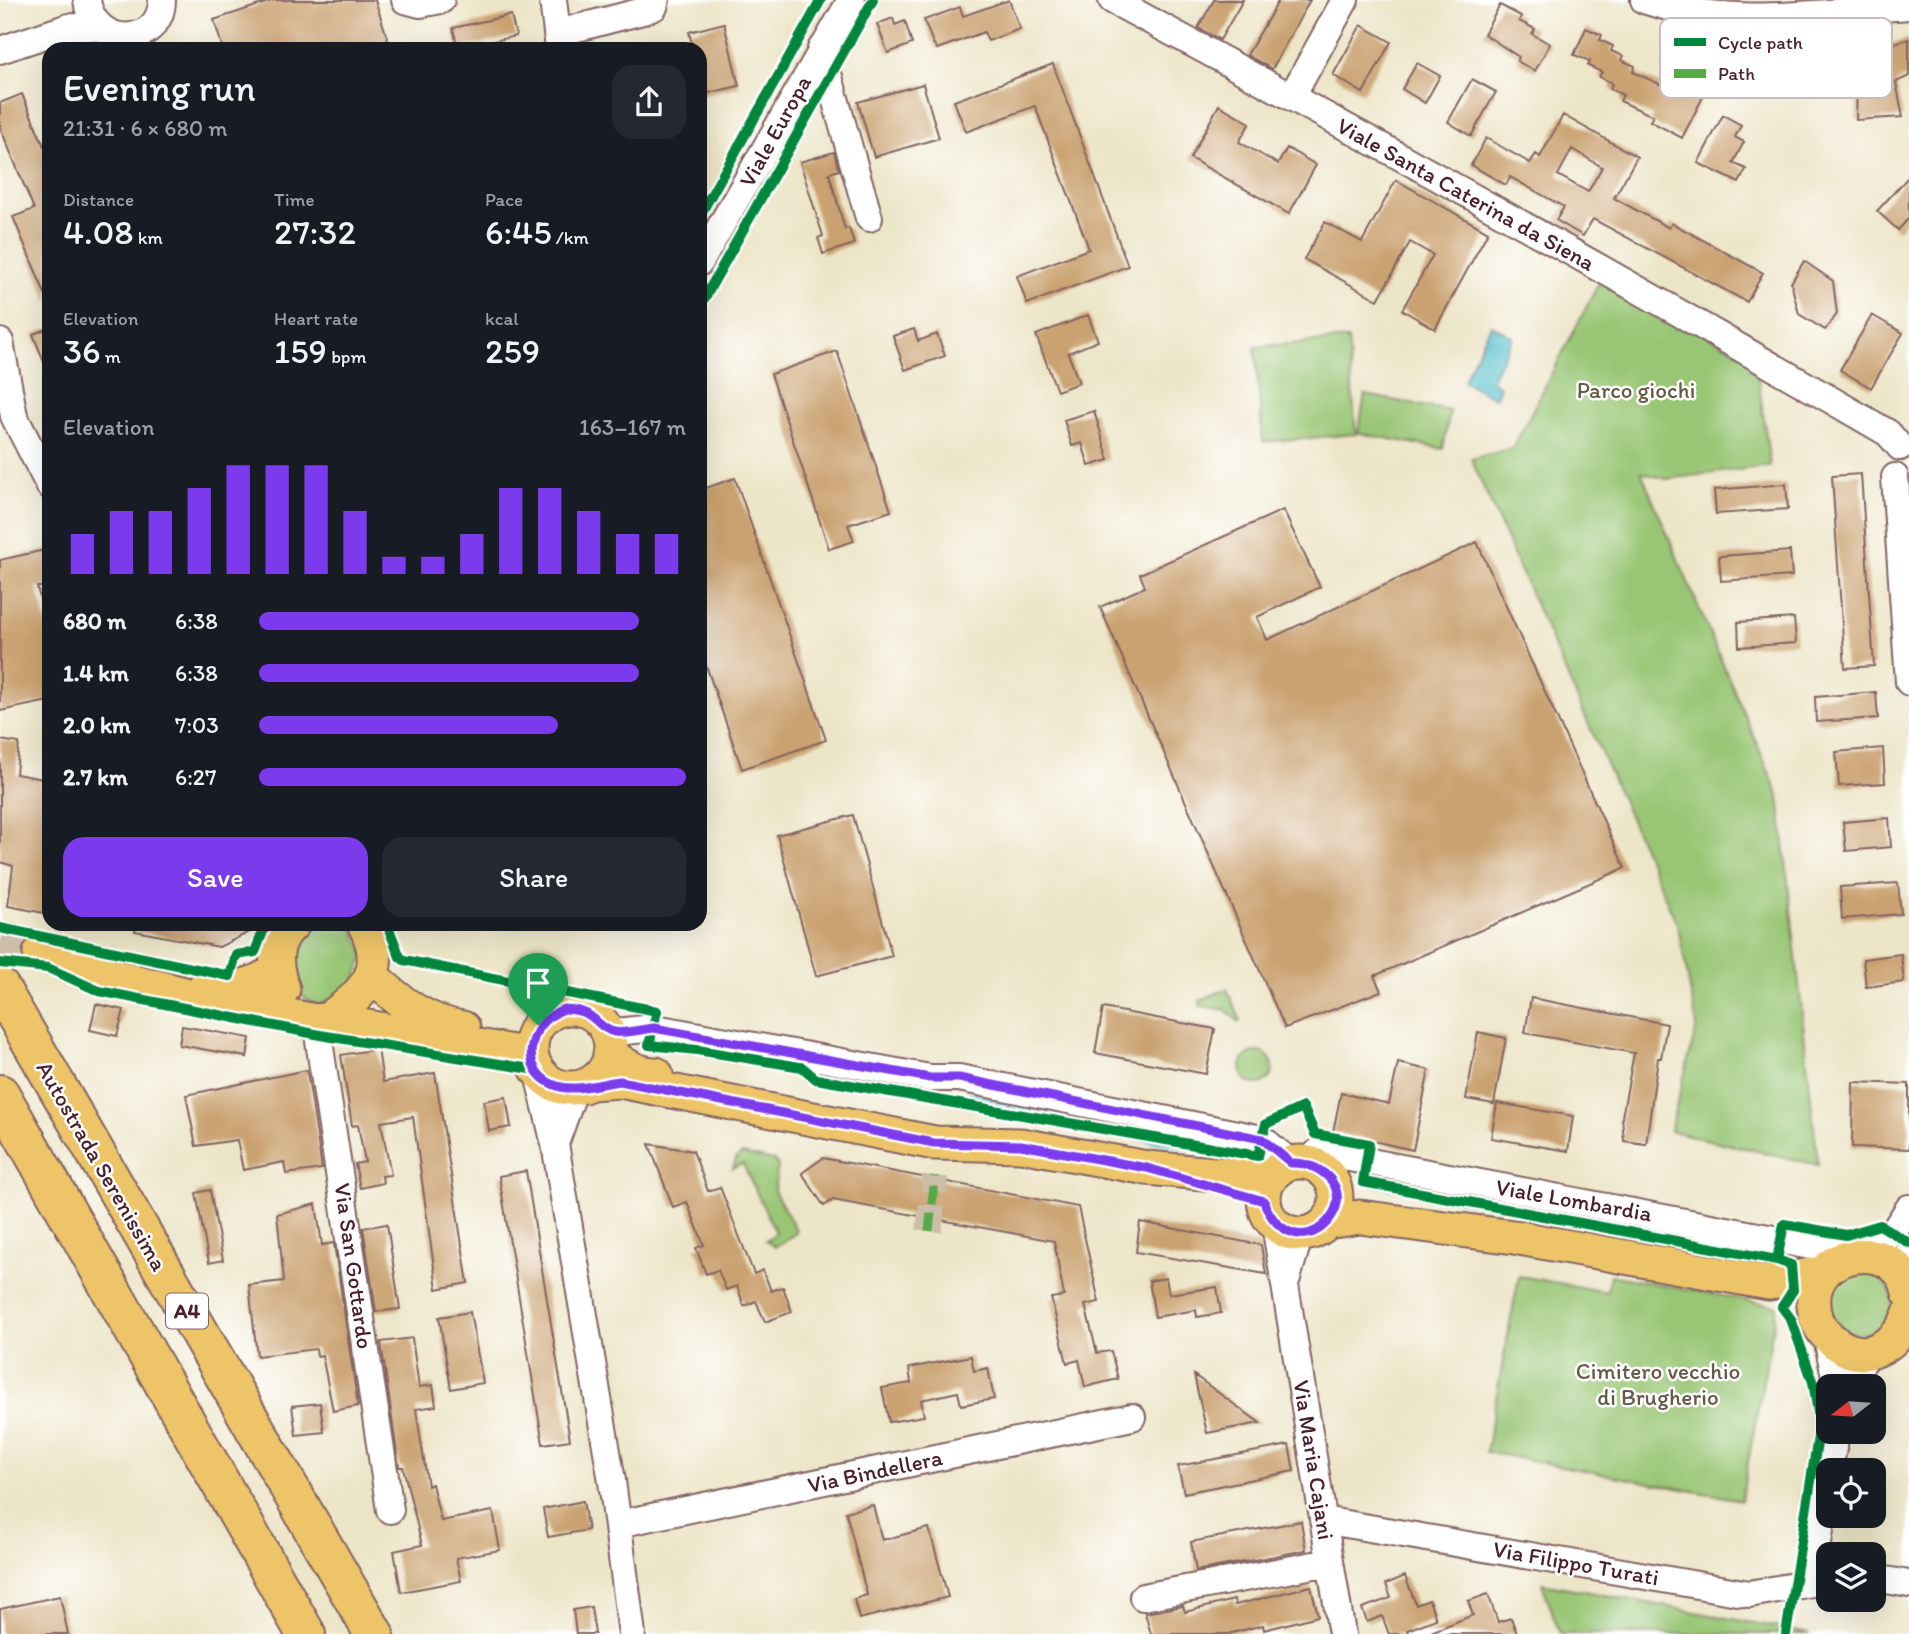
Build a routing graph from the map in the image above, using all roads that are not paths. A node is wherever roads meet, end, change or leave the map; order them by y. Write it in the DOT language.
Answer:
graph roads {
  1 [pos="87,0"];
  2 [pos="162,0"];
  3 [pos="405,0"];
  4 [pos="441,0"];
  5 [pos="553,0"];
  6 [pos="656,0"];
  7 [pos="851,0"];
  8 [pos="1112,0"];
  9 [pos="1345,0"];
  10 [pos="1644,0"];
  11 [pos="1909,6"];
  12 [pos="69,27"];
  13 [pos="151,37"];
  14 [pos="118,38"];
  15 [pos="559,41"];
  16 [pos="821,49"];
  17 [pos="0,50"];
  18 [pos="1292,96"];
  19 [pos="869,218"];
  20 [pos="709,224"];
  21 [pos="0,342"];
  22 [pos="1905,444"];
  23 [pos="42,471"];
  24 [pos="1902,484"];
  25 [pos="1908,648"];
  26 [pos="1909,682"];
  27 [pos="287,931"];
  28 [pos="367,931"];
  29 [pos="40,953"];
  30 [pos="276,970"];
  31 [pos="105,974"];
  32 [pos="372,976"];
  33 [pos="0,988"];
  34 [pos="317,1020"];
  35 [pos="538,1025"];
  36 [pos="608,1041"];
  37 [pos="536,1066"];
  38 [pos="583,1086"];
  39 [pos="0,1094"];
  40 [pos="555,1144"];
  41 [pos="1021,1145"];
  42 [pos="1296,1197"];
  43 [pos="1909,1208"];
  44 [pos="1841,1262"];
  45 [pos="1906,1273"];
  46 [pos="1769,1283"];
  47 [pos="1821,1327"];
  48 [pos="1906,1327"];
  49 [pos="1867,1352"];
  50 [pos="1834,1374"];
  51 [pos="1858,1374"];
  52 [pos="1132,1418"];
  53 [pos="390,1510"];
  54 [pos="1323,1520"];
  55 [pos="618,1524"];
  56 [pos="1330,1562"];
  57 [pos="1886,1580"];
  58 [pos="1816,1582"];
  59 [pos="1909,1584"];
  60 [pos="1143,1597"];
  61 [pos="1335,1633"];
  62 [pos="306,1634"];
  63 [pos="374,1634"];
  64 [pos="632,1634"];
  1 -- 12 [label="street"];
  1 -- 14 [label="street"];
  2 -- 13 [label="street"];
  3 -- 4 [label="street"];
  5 -- 15 [label="street"];
  6 -- 15 [label="street"];
  7 -- 16 [label="street, Viale Europa"];
  8 -- 18 [label="street, Viale Santa Caterina da Siena"];
  9 -- 18 [label="street"];
  10 -- 11 [label="street"];
  12 -- 14 [label="street"];
  12 -- 17 [label="street"];
  13 -- 14 [label="street"];
  16 -- 19 [label="street"];
  16 -- 20 [label="street, Viale Europa"];
  18 -- 22 [label="street, Viale Santa Caterina da Siena"];
  21 -- 23 [label="street"];
  22 -- 24 [label="street"];
  24 -- 25 [label="street"];
  25 -- 26 [label="street"];
  27 -- 30 [label="main road"];
  28 -- 32 [label="main road"];
  29 -- 31 [label="main road"];
  30 -- 31 [label="main road"];
  30 -- 34 [label="main road"];
  31 -- 34 [label="main road"];
  32 -- 34 [label="main road"];
  32 -- 35 [label="main road"];
  33 -- 63 [label="highway, Autostrada Serenissima / A4"];
  34 -- 37 [label="main road"];
  34 -- 53 [label="street, Via San Gottardo"];
  35 -- 36 [label="main road"];
  35 -- 37 [label="main road"];
  36 -- 38 [label="main road"];
  36 -- 41 [label="main road, Viale Lombardia"];
  36 -- 42 [label="street"];
  37 -- 38 [label="main road"];
  37 -- 40 [label="street"];
  38 -- 40 [label="street"];
  38 -- 41 [label="main road, Viale Lombardia"];
  39 -- 62 [label="highway, A4"];
  40 -- 55 [label="street"];
  41 -- 42 [label="main road, Viale Lombardia"];
  42 -- 44 [label="street, Viale Lombardia"];
  42 -- 46 [label="main road, Viale Lombardia"];
  42 -- 54 [label="street, Via Maria Cajani"];
  43 -- 44 [label="street"];
  44 -- 45 [label="main road"];
  44 -- 46 [label="main road, Viale Lombardia"];
  44 -- 47 [label="main road"];
  46 -- 47 [label="main road, Viale Lombardia"];
  47 -- 49 [label="main road, Viale Lombardia"];
  47 -- 50 [label="street"];
  48 -- 49 [label="main road"];
  49 -- 51 [label="street"];
  52 -- 55 [label="street, Via Bindellera"];
  54 -- 56 [label="street, Via Maria Cajani"];
  54 -- 58 [label="street, Via Filippo Turati"];
  55 -- 64 [label="street"];
  56 -- 60 [label="street"];
  56 -- 61 [label="street, Via Maria Cajani"];
  57 -- 59 [label="street"];
}
